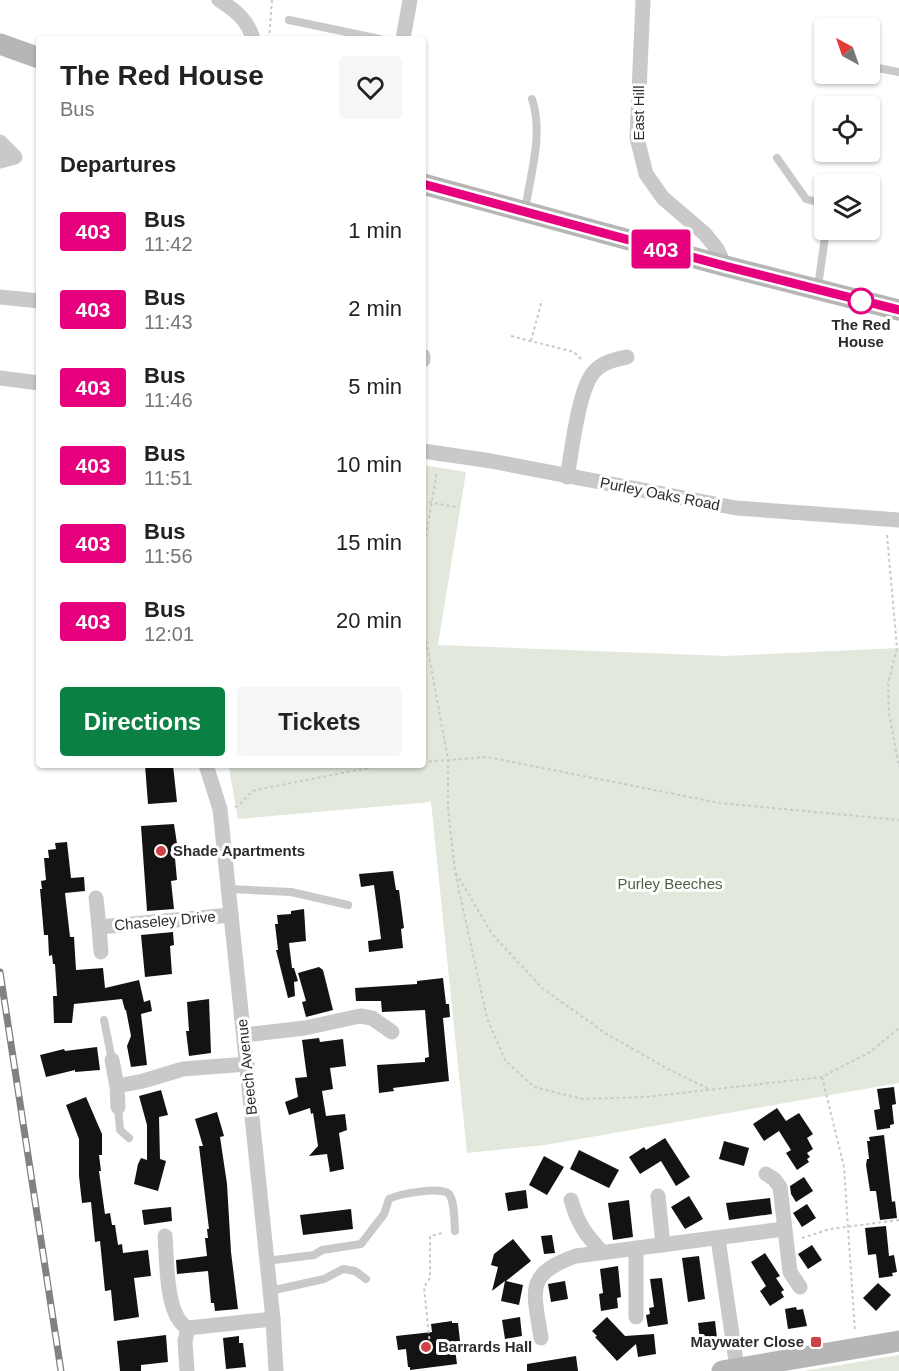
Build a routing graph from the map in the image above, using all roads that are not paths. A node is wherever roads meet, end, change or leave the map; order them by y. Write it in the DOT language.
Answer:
graph roads {
  1 [pos="219,0"];
  2 [pos="410,0"];
  3 [pos="643,0"];
  4 [pos="289,20"];
  5 [pos="252,36"];
  6 [pos="366,36"];
  7 [pos="404,36"];
  8 [pos="0,44"];
  9 [pos="36,57"];
  10 [pos="880,68"];
  11 [pos="899,72"];
  12 [pos="532,99"];
  13 [pos="0,142"];
  14 [pos="777,158"];
  15 [pos="7,159"];
  16 [pos="426,185"];
  17 [pos="814,201"];
  18 [pos="525,212"];
  19 [pos="824,240"];
  20 [pos="725,266"];
  21 [pos="817,290"];
  22 [pos="31,296"];
  23 [pos="0,297"];
  24 [pos="898,308"];
  25 [pos="627,357"];
  26 [pos="0,378"];
  27 [pos="36,383"];
  28 [pos="426,451"];
  29 [pos="567,477"];
  30 [pos="892,520"];
  31 [pos="207,768"];
  32 [pos="228,889"];
  33 [pos="96,898"];
  34 [pos="348,905"];
  35 [pos="231,915"];
  36 [pos="99,927"];
  37 [pos="101,952"];
  38 [pos="104,1020"];
  39 [pos="392,1032"];
  40 [pos="244,1035"];
  41 [pos="112,1060"];
  42 [pos="247,1064"];
  43 [pos="117,1086"];
  44 [pos="118,1107"];
  45 [pos="129,1138"];
  46 [pos="766,1174"];
  47 [pos="658,1196"];
  48 [pos="571,1200"];
  49 [pos="455,1231"];
  50 [pos="785,1235"];
  51 [pos="165,1236"];
  52 [pos="718,1239"];
  53 [pos="663,1245"];
  54 [pos="636,1248"];
  55 [pos="602,1252"];
  56 [pos="266,1260"];
  57 [pos="366,1279"];
  58 [pos="800,1287"];
  59 [pos="270,1292"];
  60 [pos="636,1317"];
  61 [pos="273,1319"];
  62 [pos="188,1328"];
  63 [pos="541,1338"];
  64 [pos="899,1341"];
  65 [pos="730,1370"];
  66 [pos="187,1371"];
  67 [pos="276,1371"];
  1 -- 5 [label="street"];
  2 -- 7 [label="street"];
  3 -- 20 [label="street, East Hill"];
  4 -- 6 [label="lane"];
  8 -- 9 [label="main road"];
  10 -- 11 [label="lane"];
  12 -- 18 [label="lane"];
  13 -- 15 [label="street"];
  14 -- 17 [label="lane"];
  16 -- 18 [label="main road"];
  18 -- 20 [label="main road"];
  19 -- 21 [label="lane"];
  20 -- 21 [label="main road"];
  21 -- 24 [label="main road"];
  22 -- 23 [label="street"];
  25 -- 29 [label="street"];
  26 -- 27 [label="street"];
  28 -- 29 [label="street, Purley Oaks Road"];
  29 -- 30 [label="street, Purley Oaks Road"];
  31 -- 32 [label="street, Beech Avenue"];
  32 -- 34 [label="lane"];
  32 -- 35 [label="street, Beech Avenue"];
  33 -- 36 [label="street, Chaseley Drive"];
  35 -- 36 [label="street, Chaseley Drive"];
  35 -- 40 [label="street, Beech Avenue"];
  36 -- 37 [label="street, Chaseley Drive"];
  38 -- 41 [label="lane"];
  39 -- 40 [label="street"];
  40 -- 42 [label="street, Beech Avenue"];
  41 -- 43 [label="street"];
  42 -- 43 [label="street"];
  42 -- 56 [label="street, Beech Avenue"];
  43 -- 44 [label="street"];
  44 -- 45 [label="lane"];
  46 -- 50 [label="street"];
  47 -- 53 [label="street"];
  48 -- 55 [label="street"];
  49 -- 56 [label="lane"];
  50 -- 52 [label="street"];
  50 -- 58 [label="street"];
  51 -- 62 [label="street"];
  52 -- 53 [label="street"];
  52 -- 65 [label="street"];
  53 -- 54 [label="street"];
  54 -- 55 [label="street"];
  54 -- 60 [label="street"];
  55 -- 63 [label="street"];
  56 -- 59 [label="street, Beech Avenue"];
  57 -- 59 [label="lane"];
  59 -- 61 [label="street, Beech Avenue"];
  61 -- 62 [label="street"];
  61 -- 67 [label="street, Beech Avenue"];
  62 -- 66 [label="street"];
  64 -- 65 [label="main road"];
}
